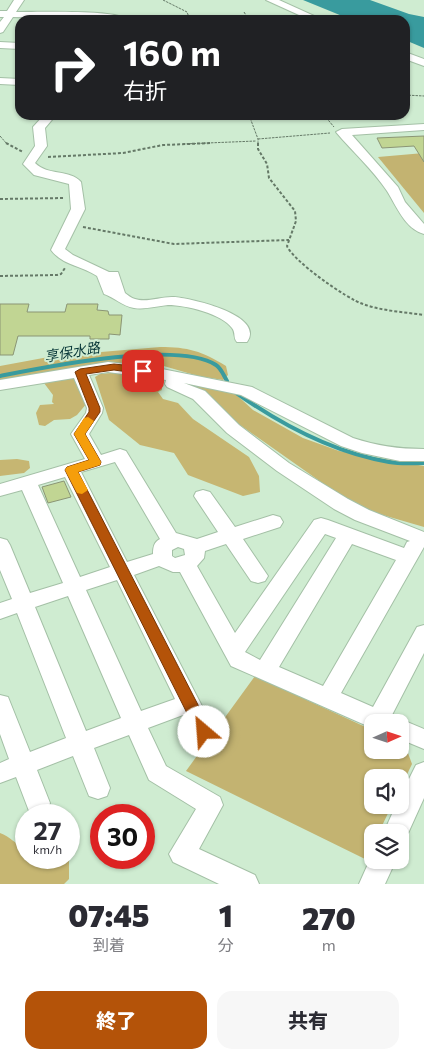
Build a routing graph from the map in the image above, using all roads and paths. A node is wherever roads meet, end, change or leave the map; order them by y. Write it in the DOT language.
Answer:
graph roads {
  1 [pos="19,0"];
  2 [pos="163,0"];
  3 [pos="271,0"];
  4 [pos="244,12"];
  5 [pos="5,14"];
  6 [pos="20,15"];
  7 [pos="188,15"];
  8 [pos="246,15"];
  9 [pos="306,15"];
  10 [pos="0,30"];
  11 [pos="0,45"];
  12 [pos="15,46"];
  13 [pos="410,57"];
  14 [pos="424,63"];
  15 [pos="0,80"];
  16 [pos="15,82"];
  17 [pos="410,95"];
  18 [pos="424,96"];
  19 [pos="45,120"];
  20 [pos="251,120"];
  21 [pos="328,120"];
  22 [pos="424,127"];
  23 [pos="342,132"];
  24 [pos="0,136"];
  25 [pos="257,140"];
  26 [pos="33,155"];
  27 [pos="78,198"];
  28 [pos="0,199"];
  29 [pos="70,224"];
  30 [pos="424,230"];
  31 [pos="289,240"];
  32 [pos="70,260"];
  33 [pos="94,267"];
  34 [pos="0,276"];
  35 [pos="109,291"];
  36 [pos="424,314"];
  37 [pos="242,339"];
  38 [pos="80,372"];
  39 [pos="175,376"];
  40 [pos="0,386"];
  41 [pos="424,455"];
  42 [pos="96,462"];
  43 [pos="71,470"];
  44 [pos="28,482"];
  45 [pos="0,490"];
  46 [pos="203,496"];
  47 [pos="273,522"];
  48 [pos="347,535"];
  49 [pos="230,536"];
  50 [pos="421,539"];
  51 [pos="0,545"];
  52 [pos="167,549"];
  53 [pos="190,555"];
  54 [pos="408,557"];
  55 [pos="122,571"];
  56 [pos="258,576"];
  57 [pos="74,587"];
  58 [pos="24,603"];
  59 [pos="0,611"];
  60 [pos="424,633"];
  61 [pos="237,655"];
  62 [pos="265,671"];
  63 [pos="327,698"];
  64 [pos="189,702"];
  65 [pos="0,704"];
  66 [pos="365,714"];
  67 [pos="385,714"];
  68 [pos="134,723"];
  69 [pos="204,732"];
  70 [pos="409,733"];
  71 [pos="424,739"];
  72 [pos="80,743"];
  73 [pos="23,764"];
  74 [pos="424,772"];
  75 [pos="0,773"];
  76 [pos="98,788"];
  77 [pos="38,803"];
  78 [pos="400,824"];
  79 [pos="379,869"];
  80 [pos="246,884"];
  81 [pos="372,884"];
  1 -- 5 [label="street"];
  2 -- 7 [label="path"];
  3 -- 9 [label="street"];
  4 -- 8 [label="path"];
  5 -- 6 [label="street"];
  5 -- 10 [label="street"];
  11 -- 12 [label="street"];
  13 -- 14 [label="street"];
  15 -- 16 [label="street"];
  17 -- 18 [label="path"];
  19 -- 26 [label="street"];
  20 -- 25 [label="path"];
  21 -- 23 [label="path"];
  22 -- 23 [label="street"];
  23 -- 25 [label="path"];
  23 -- 30 [label="street"];
  24 -- 26 [label="path"];
  25 -- 26 [label="path"];
  25 -- 31 [label="path"];
  26 -- 27 [label="street"];
  27 -- 28 [label="path"];
  27 -- 29 [label="street"];
  29 -- 31 [label="path"];
  29 -- 32 [label="street"];
  31 -- 36 [label="path"];
  32 -- 33 [label="street"];
  32 -- 34 [label="path"];
  33 -- 35 [label="street"];
  33 -- 37 [label="street"];
  38 -- 39 [label="street"];
  38 -- 40 [label="street"];
  38 -- 42 [label="street"];
  39 -- 41 [label="street"];
  39 -- 50 [label="street"];
  42 -- 43 [label="street"];
  42 -- 52 [label="street"];
  43 -- 44 [label="street"];
  43 -- 55 [label="street"];
  44 -- 45 [label="street"];
  44 -- 57 [label="street"];
  46 -- 49 [label="street"];
  47 -- 49 [label="street"];
  48 -- 54 [label="street"];
  48 -- 61 [label="street"];
  48 -- 62 [label="street"];
  49 -- 53 [label="street"];
  49 -- 56 [label="street"];
  50 -- 54 [label="street"];
  51 -- 58 [label="street"];
  52 -- 53 [label="street"];
  52 -- 55 [label="street"];
  53 -- 61 [label="street"];
  54 -- 63 [label="street"];
  55 -- 57 [label="street"];
  55 -- 64 [label="street"];
  57 -- 58 [label="street"];
  57 -- 68 [label="street"];
  58 -- 59 [label="street"];
  58 -- 72 [label="street"];
  60 -- 67 [label="street"];
  61 -- 62 [label="street"];
  62 -- 63 [label="street"];
  63 -- 66 [label="street"];
  64 -- 68 [label="street"];
  64 -- 69 [label="street"];
  65 -- 73 [label="street"];
  68 -- 72 [label="street"];
  68 -- 80 [label="street"];
  70 -- 71 [label="street"];
  72 -- 73 [label="street"];
  72 -- 76 [label="street"];
  73 -- 75 [label="street"];
  73 -- 77 [label="street"];
  74 -- 78 [label="street"];
  79 -- 81 [label="street"];
}
